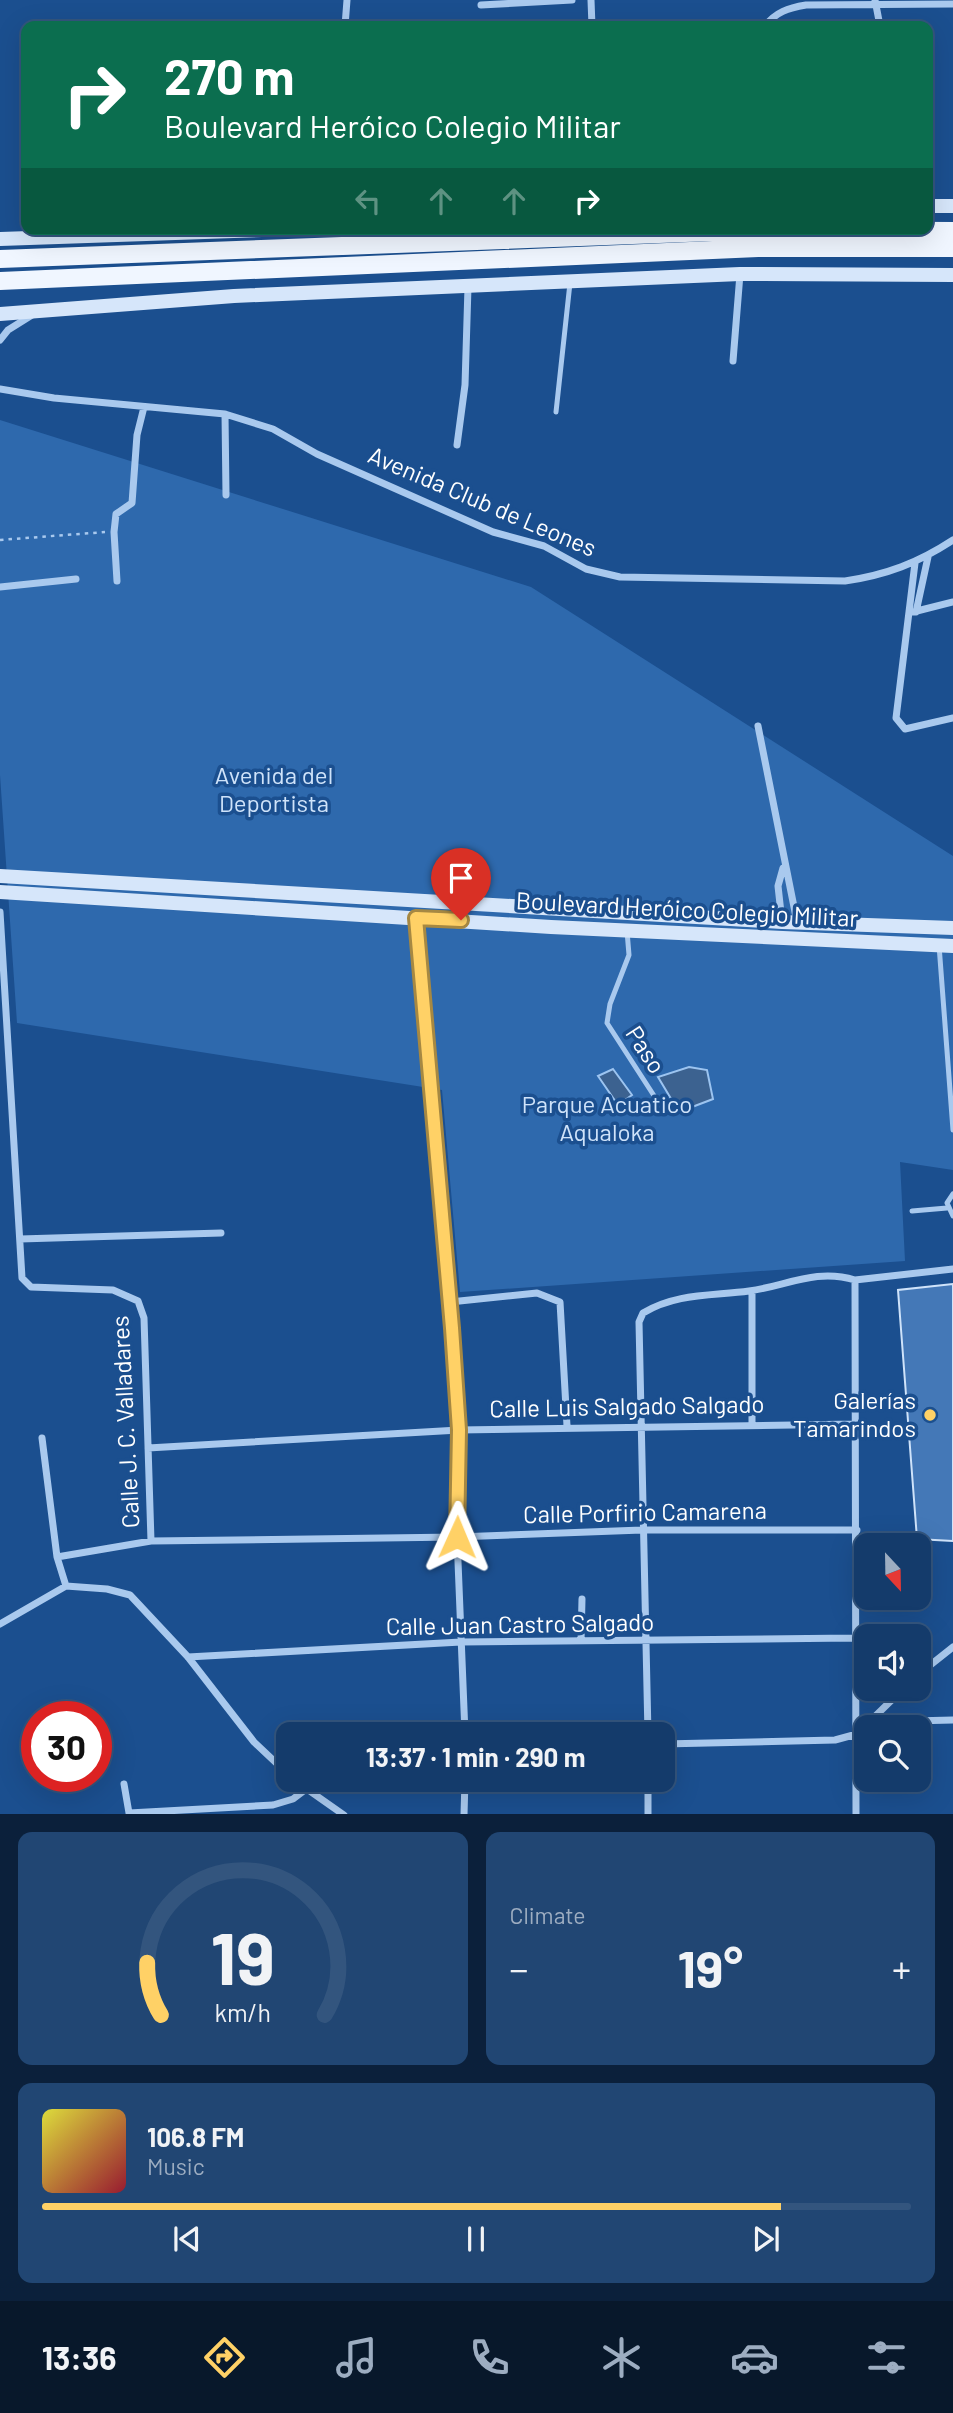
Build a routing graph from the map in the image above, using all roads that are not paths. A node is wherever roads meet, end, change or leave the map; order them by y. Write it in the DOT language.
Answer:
graph roads {
  1 [pos="347,0"];
  2 [pos="572,0"];
  3 [pos="591,0"];
  4 [pos="875,3"];
  5 [pos="953,4"];
  6 [pos="481,5"];
  7 [pos="345,21"];
  8 [pos="592,21"];
  9 [pos="769,21"];
  10 [pos="879,21"];
  11 [pos="933,206"];
  12 [pos="953,206"];
  13 [pos="933,230"];
  14 [pos="953,230"];
  15 [pos="117,235"];
  16 [pos="632,235"];
  17 [pos="0,239"];
  18 [pos="953,248"];
  19 [pos="0,259"];
  20 [pos="740,274"];
  21 [pos="953,275"];
  22 [pos="0,281"];
  23 [pos="570,282"];
  24 [pos="468,287"];
  25 [pos="35,313"];
  26 [pos="0,314"];
  27 [pos="0,340"];
  28 [pos="733,361"];
  29 [pos="0,390"];
  30 [pos="144,407"];
  31 [pos="556,412"];
  32 [pos="225,414"];
  33 [pos="457,445"];
  34 [pos="226,495"];
  35 [pos="953,540"];
  36 [pos="928,557"];
  37 [pos="915,564"];
  38 [pos="76,579"];
  39 [pos="117,581"];
  40 [pos="0,587"];
  41 [pos="953,601"];
  42 [pos="916,612"];
  43 [pos="907,614"];
  44 [pos="953,718"];
  45 [pos="758,726"];
  46 [pos="783,868"];
  47 [pos="0,876"];
  48 [pos="0,892"];
  49 [pos="0,912"];
  50 [pos="416,918"];
  51 [pos="789,922"];
  52 [pos="953,928"];
  53 [pos="628,931"];
  54 [pos="946,946"];
  55 [pos="660,1105"];
  56 [pos="953,1130"];
  57 [pos="953,1194"];
  58 [pos="947,1208"];
  59 [pos="912,1211"];
  60 [pos="953,1216"];
  61 [pos="221,1233"];
  62 [pos="20,1239"];
  63 [pos="953,1269"];
  64 [pos="855,1280"];
  65 [pos="752,1291"];
  66 [pos="450,1302"];
  67 [pos="855,1424"];
  68 [pos="642,1425"];
  69 [pos="752,1425"];
  70 [pos="567,1426"];
  71 [pos="459,1430"];
  72 [pos="42,1438"];
  73 [pos="148,1448"];
  74 [pos="642,1530"];
  75 [pos="857,1530"];
  76 [pos="457,1537"];
  77 [pos="151,1541"];
  78 [pos="57,1557"];
  79 [pos="66,1586"];
  80 [pos="582,1599"];
  81 [pos="0,1624"];
  82 [pos="853,1638"];
  83 [pos="581,1641"];
  84 [pos="461,1642"];
  85 [pos="643,1642"];
  86 [pos="953,1647"];
  87 [pos="188,1657"];
  88 [pos="931,1664"];
  89 [pos="891,1701"];
  90 [pos="856,1715"];
  91 [pos="878,1715"];
  92 [pos="953,1720"];
  93 [pos="931,1721"];
  94 [pos="464,1722"];
  95 [pos="647,1722"];
  96 [pos="854,1735"];
  97 [pos="675,1744"];
  98 [pos="276,1763"];
  99 [pos="124,1784"];
  100 [pos="305,1792"];
  101 [pos="308,1792"];
  102 [pos="465,1792"];
  103 [pos="648,1792"];
  104 [pos="856,1792"];
  105 [pos="130,1813"];
  106 [pos="342,1814"];
  107 [pos="464,1814"];
  108 [pos="648,1814"];
  109 [pos="856,1814"];
  1 -- 7 [label="street"];
  2 -- 6 [label="street"];
  3 -- 8 [label="street"];
  4 -- 5 [label="street"];
  4 -- 9 [label="street"];
  4 -- 10 [label="street"];
  11 -- 12 [label="main road"];
  13 -- 14 [label="main road"];
  15 -- 17 [label="main road"];
  16 -- 19 [label="main road"];
  18 -- 22 [label="main road"];
  20 -- 21 [label="main road"];
  20 -- 23 [label="main road"];
  20 -- 28 [label="street"];
  23 -- 24 [label="main road"];
  23 -- 31 [label="lane"];
  24 -- 25 [label="main road"];
  24 -- 33 [label="street"];
  25 -- 26 [label="main road"];
  25 -- 27 [label="street"];
  29 -- 30 [label="street, Avenida Club de Leones"];
  30 -- 32 [label="street, Avenida Club de Leones"];
  30 -- 39 [label="street"];
  32 -- 34 [label="street"];
  32 -- 37 [label="street, Avenida Club de Leones"];
  35 -- 36 [label="street, Avenida Club de Leones"];
  36 -- 37 [label="street, Avenida Club de Leones"];
  36 -- 42 [label="street"];
  37 -- 43 [label="street"];
  38 -- 40 [label="street"];
  41 -- 42 [label="street"];
  42 -- 43 [label="street"];
  43 -- 44 [label="street"];
  45 -- 46 [label="street"];
  46 -- 51 [label="street"];
  46 -- 51 [label="street"];
  47 -- 51 [label="main road, Boulevard Heróico Colegio Militar"];
  48 -- 50 [label="main road, Boulevard Heróico Colegio Militar"];
  49 -- 62 [label="street"];
  50 -- 53 [label="main road, Boulevard Heróico Colegio Militar"];
  50 -- 66 [label="street"];
  51 -- 52 [label="main road, Boulevard Heróico Colegio Militar"];
  53 -- 54 [label="main road, Boulevard Heróico Colegio Militar"];
  53 -- 55 [label="lane, Paso"];
  54 -- 56 [label="lane"];
  57 -- 58 [label="lane"];
  58 -- 59 [label="lane"];
  58 -- 60 [label="lane"];
  61 -- 62 [label="street"];
  62 -- 73 [label="street, Calle J. C. Valladares"];
  63 -- 64 [label="street"];
  64 -- 65 [label="street"];
  64 -- 67 [label="street"];
  65 -- 68 [label="street"];
  65 -- 69 [label="street"];
  66 -- 70 [label="street"];
  66 -- 71 [label="street"];
  67 -- 69 [label="street, Calle Luis Salgado Salgado"];
  67 -- 75 [label="street"];
  68 -- 69 [label="street, Calle Luis Salgado Salgado"];
  68 -- 70 [label="street, Calle Luis Salgado Salgado"];
  68 -- 74 [label="street"];
  70 -- 71 [label="street, Calle Luis Salgado Salgado"];
  71 -- 73 [label="street, Calle Luis Salgado Salgado"];
  71 -- 76 [label="street"];
  72 -- 78 [label="street"];
  73 -- 77 [label="street, Calle J. C. Valladares"];
  74 -- 75 [label="street, Calle Porfirio Camarena"];
  74 -- 76 [label="street, Calle Porfirio Camarena"];
  74 -- 85 [label="street"];
  75 -- 82 [label="street"];
  76 -- 77 [label="street, Calle Porfirio Camarena"];
  76 -- 84 [label="street"];
  77 -- 78 [label="street, Calle Porfirio Camarena"];
  78 -- 79 [label="street"];
  79 -- 81 [label="street"];
  79 -- 87 [label="street"];
  80 -- 83 [label="street"];
  82 -- 85 [label="street, Calle Juan Castro Salgado"];
  82 -- 90 [label="street"];
  83 -- 84 [label="street, Calle Juan Castro Salgado"];
  83 -- 85 [label="street, Calle Juan Castro Salgado"];
  84 -- 87 [label="street, Calle Juan Castro Salgado"];
  84 -- 94 [label="street"];
  85 -- 95 [label="street"];
  86 -- 88 [label="street"];
  87 -- 98 [label="street"];
  89 -- 91 [label="street"];
  92 -- 93 [label="street"];
  96 -- 97 [label="street"];
  99 -- 105 [label="street"];
  100 -- 105 [label="street"];
  101 -- 106 [label="street"];
  102 -- 107 [label="street"];
  103 -- 108 [label="street"];
  104 -- 109 [label="street"];
}
